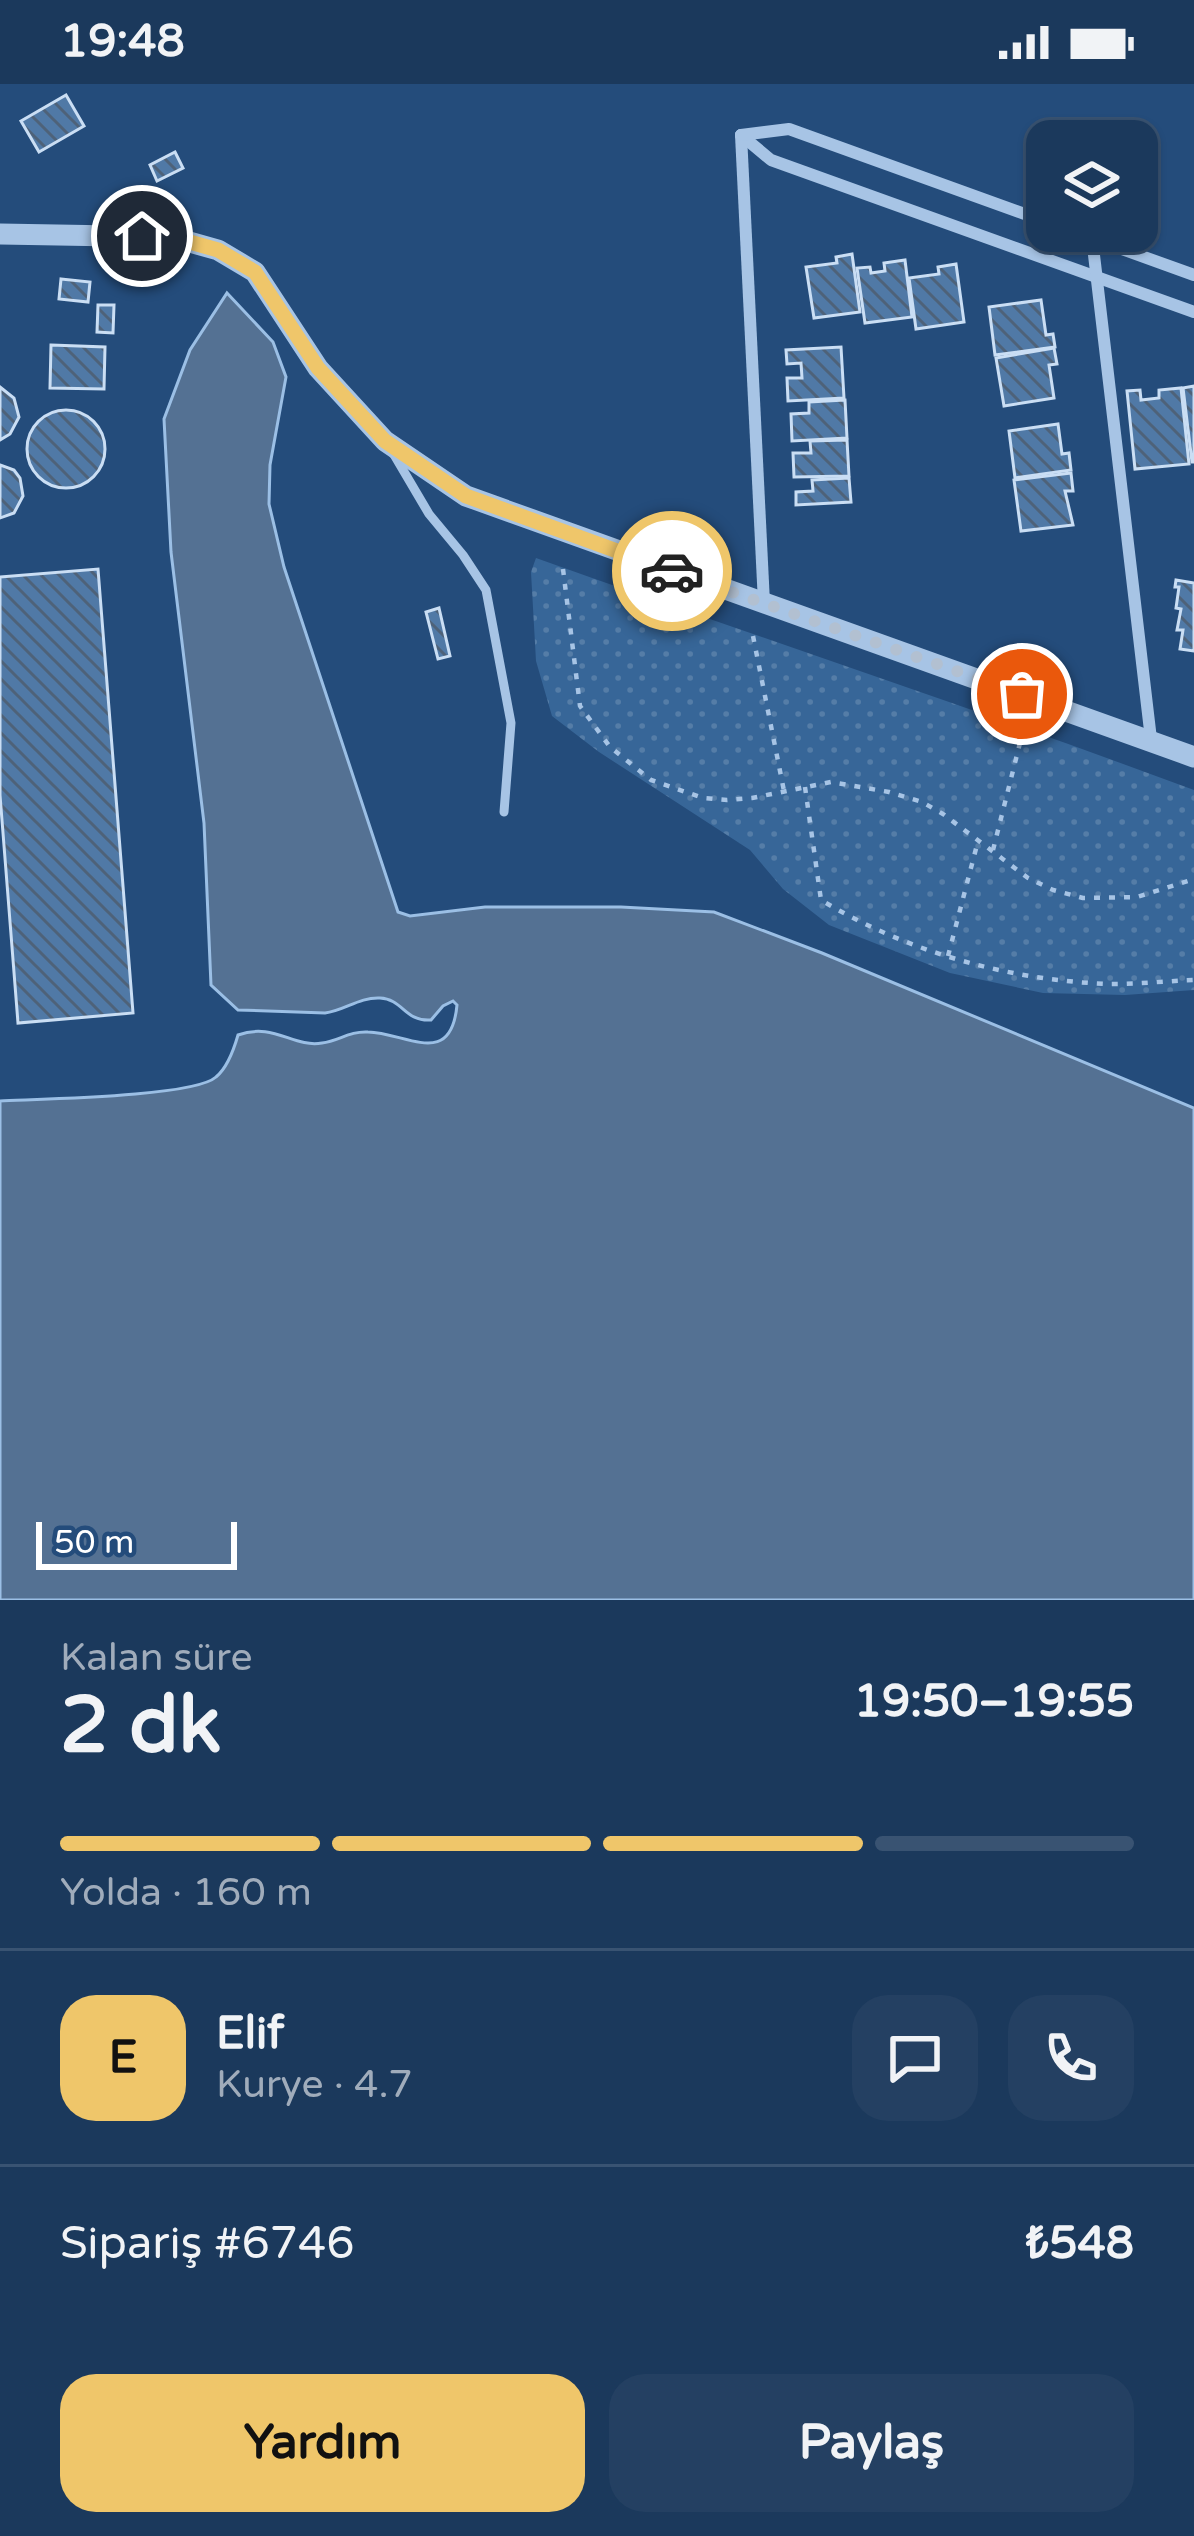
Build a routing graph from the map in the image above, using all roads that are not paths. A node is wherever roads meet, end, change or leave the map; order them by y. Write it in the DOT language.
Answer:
graph roads {
  1 [pos="741,135"];
  2 [pos="1026,214"];
  3 [pos="0,233"];
  4 [pos="1094,252"];
  5 [pos="1131,252"];
  6 [pos="1194,275"];
  7 [pos="1098,277"];
  8 [pos="1194,312"];
  9 [pos="385,441"];
  10 [pos="764,603"];
  11 [pos="1150,739"];
  12 [pos="1194,757"];
  13 [pos="504,812"];
  1 -- 2 [label="street"];
  1 -- 7 [label="street"];
  1 -- 10 [label="street"];
  3 -- 9 [label="street"];
  4 -- 7 [label="street"];
  5 -- 6 [label="street"];
  7 -- 8 [label="street"];
  7 -- 11 [label="street"];
  9 -- 10 [label="street"];
  9 -- 13 [label="lane"];
  10 -- 11 [label="street"];
  11 -- 12 [label="street"];
}
